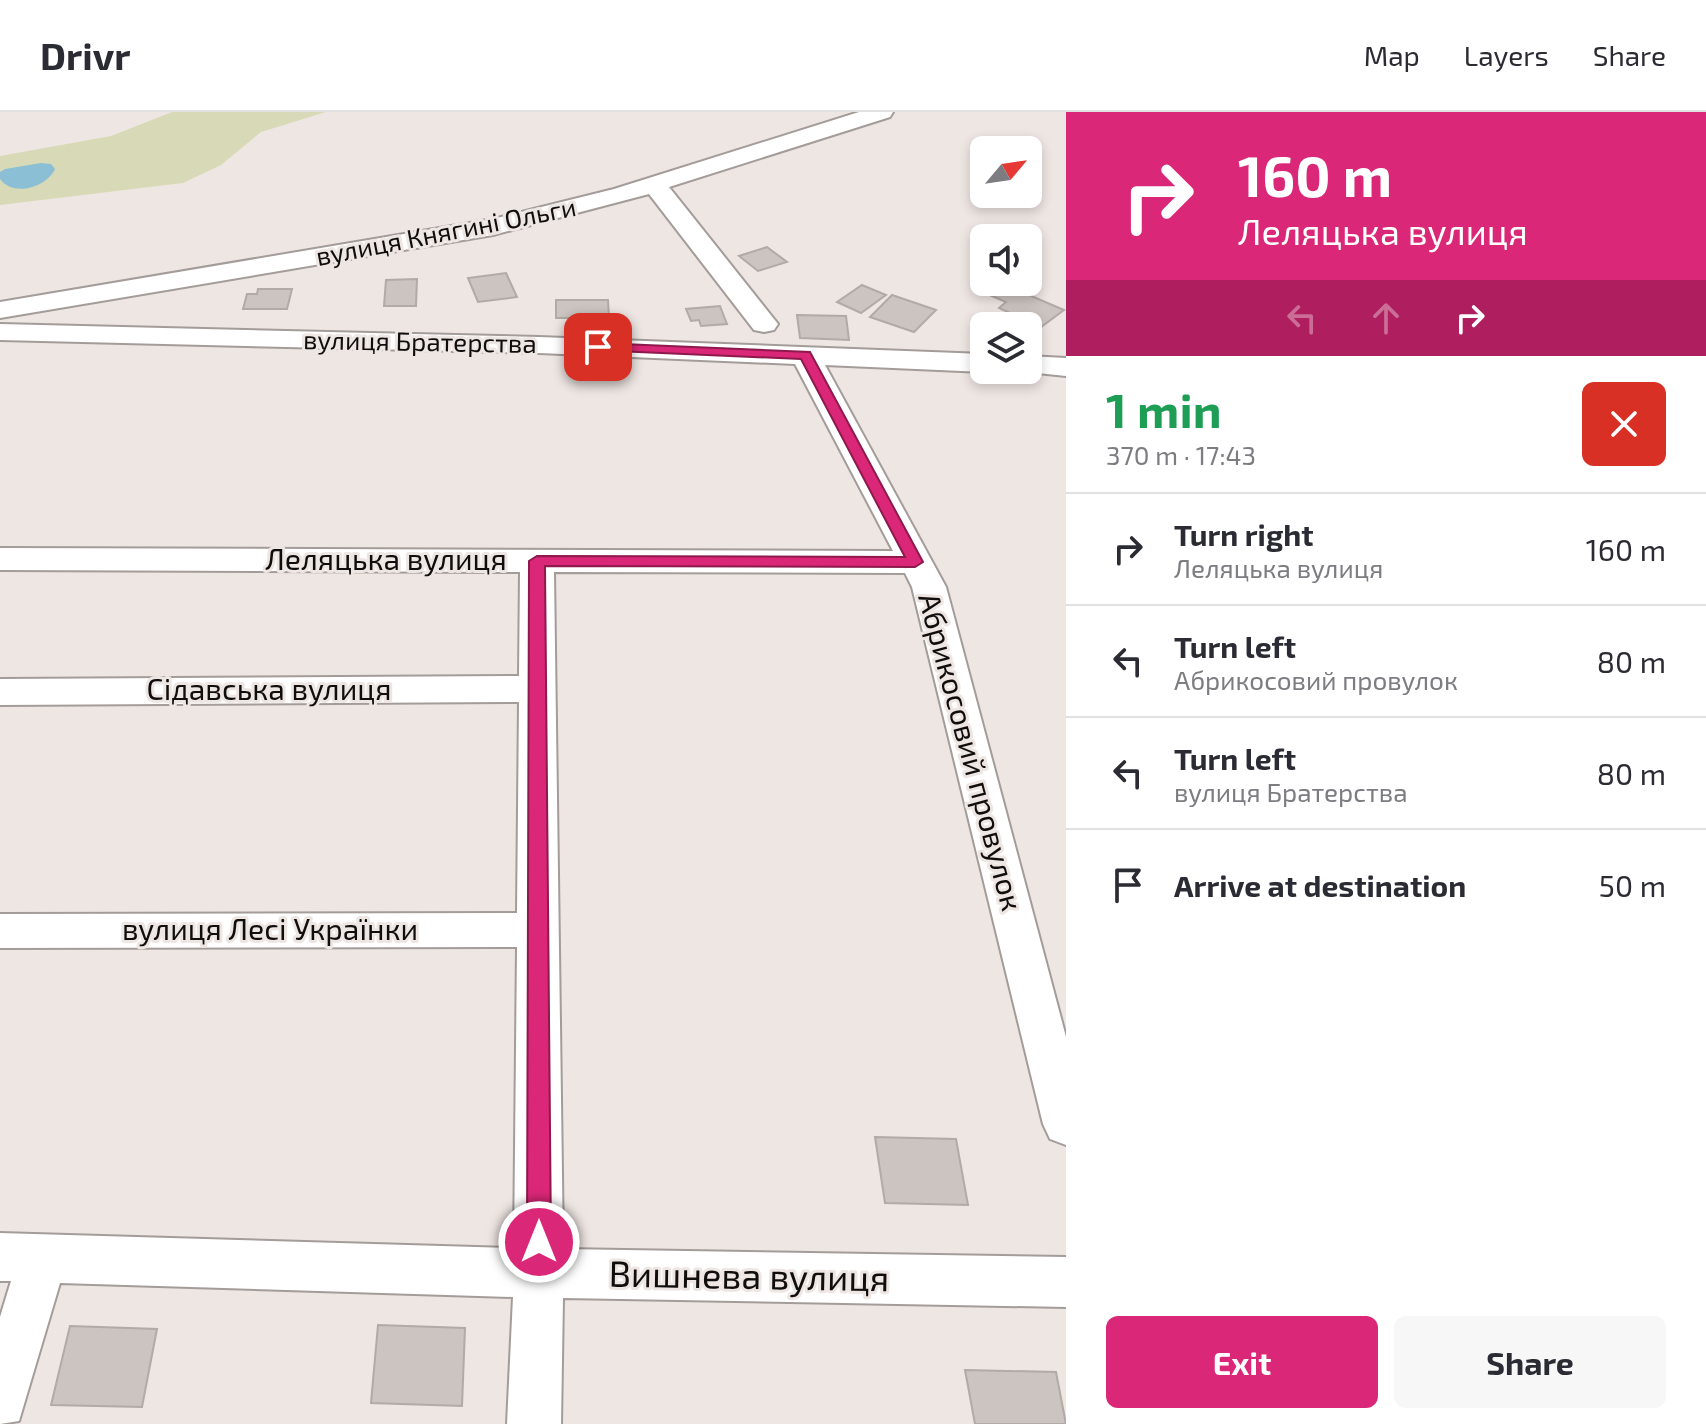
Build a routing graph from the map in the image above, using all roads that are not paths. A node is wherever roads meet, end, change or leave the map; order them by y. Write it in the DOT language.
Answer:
graph roads {
  1 [pos="882,112"];
  2 [pos="654,184"];
  3 [pos="0,310"];
  4 [pos="764,324"];
  5 [pos="0,332"];
  6 [pos="805,355"];
  7 [pos="970,362"];
  8 [pos="1042,366"];
  9 [pos="1066,367"];
  10 [pos="0,559"];
  11 [pos="537,561"];
  12 [pos="915,562"];
  13 [pos="538,689"];
  14 [pos="0,692"];
  15 [pos="540,930"];
  16 [pos="0,931"];
  17 [pos="1066,1124"];
  18 [pos="22,1258"];
  19 [pos="539,1273"];
  20 [pos="1066,1282"];
  21 [pos="0,1402"];
  22 [pos="534,1424"];
  1 -- 2 [label="street, вулиця Княгині Ольги"];
  2 -- 3 [label="street, вулиця Княгині Ольги"];
  2 -- 4 [label="street"];
  5 -- 6 [label="street, вулиця Братерства"];
  6 -- 7 [label="street, вулиця Братерства"];
  6 -- 12 [label="street, Абрикосовий провулок"];
  8 -- 9 [label="street"];
  10 -- 11 [label="street, Леляцька вулиця"];
  11 -- 12 [label="street, Леляцька вулиця"];
  11 -- 13 [label="street"];
  12 -- 17 [label="street, Абрикосовий провулок"];
  13 -- 14 [label="street, Сідавська вулиця"];
  13 -- 15 [label="street"];
  15 -- 16 [label="street, вулиця Лесі Українки"];
  15 -- 19 [label="street"];
  18 -- 19 [label="street, Вишнева вулиця"];
  18 -- 21 [label="street"];
  19 -- 20 [label="street, Вишнева вулиця"];
  19 -- 22 [label="street"];
}
